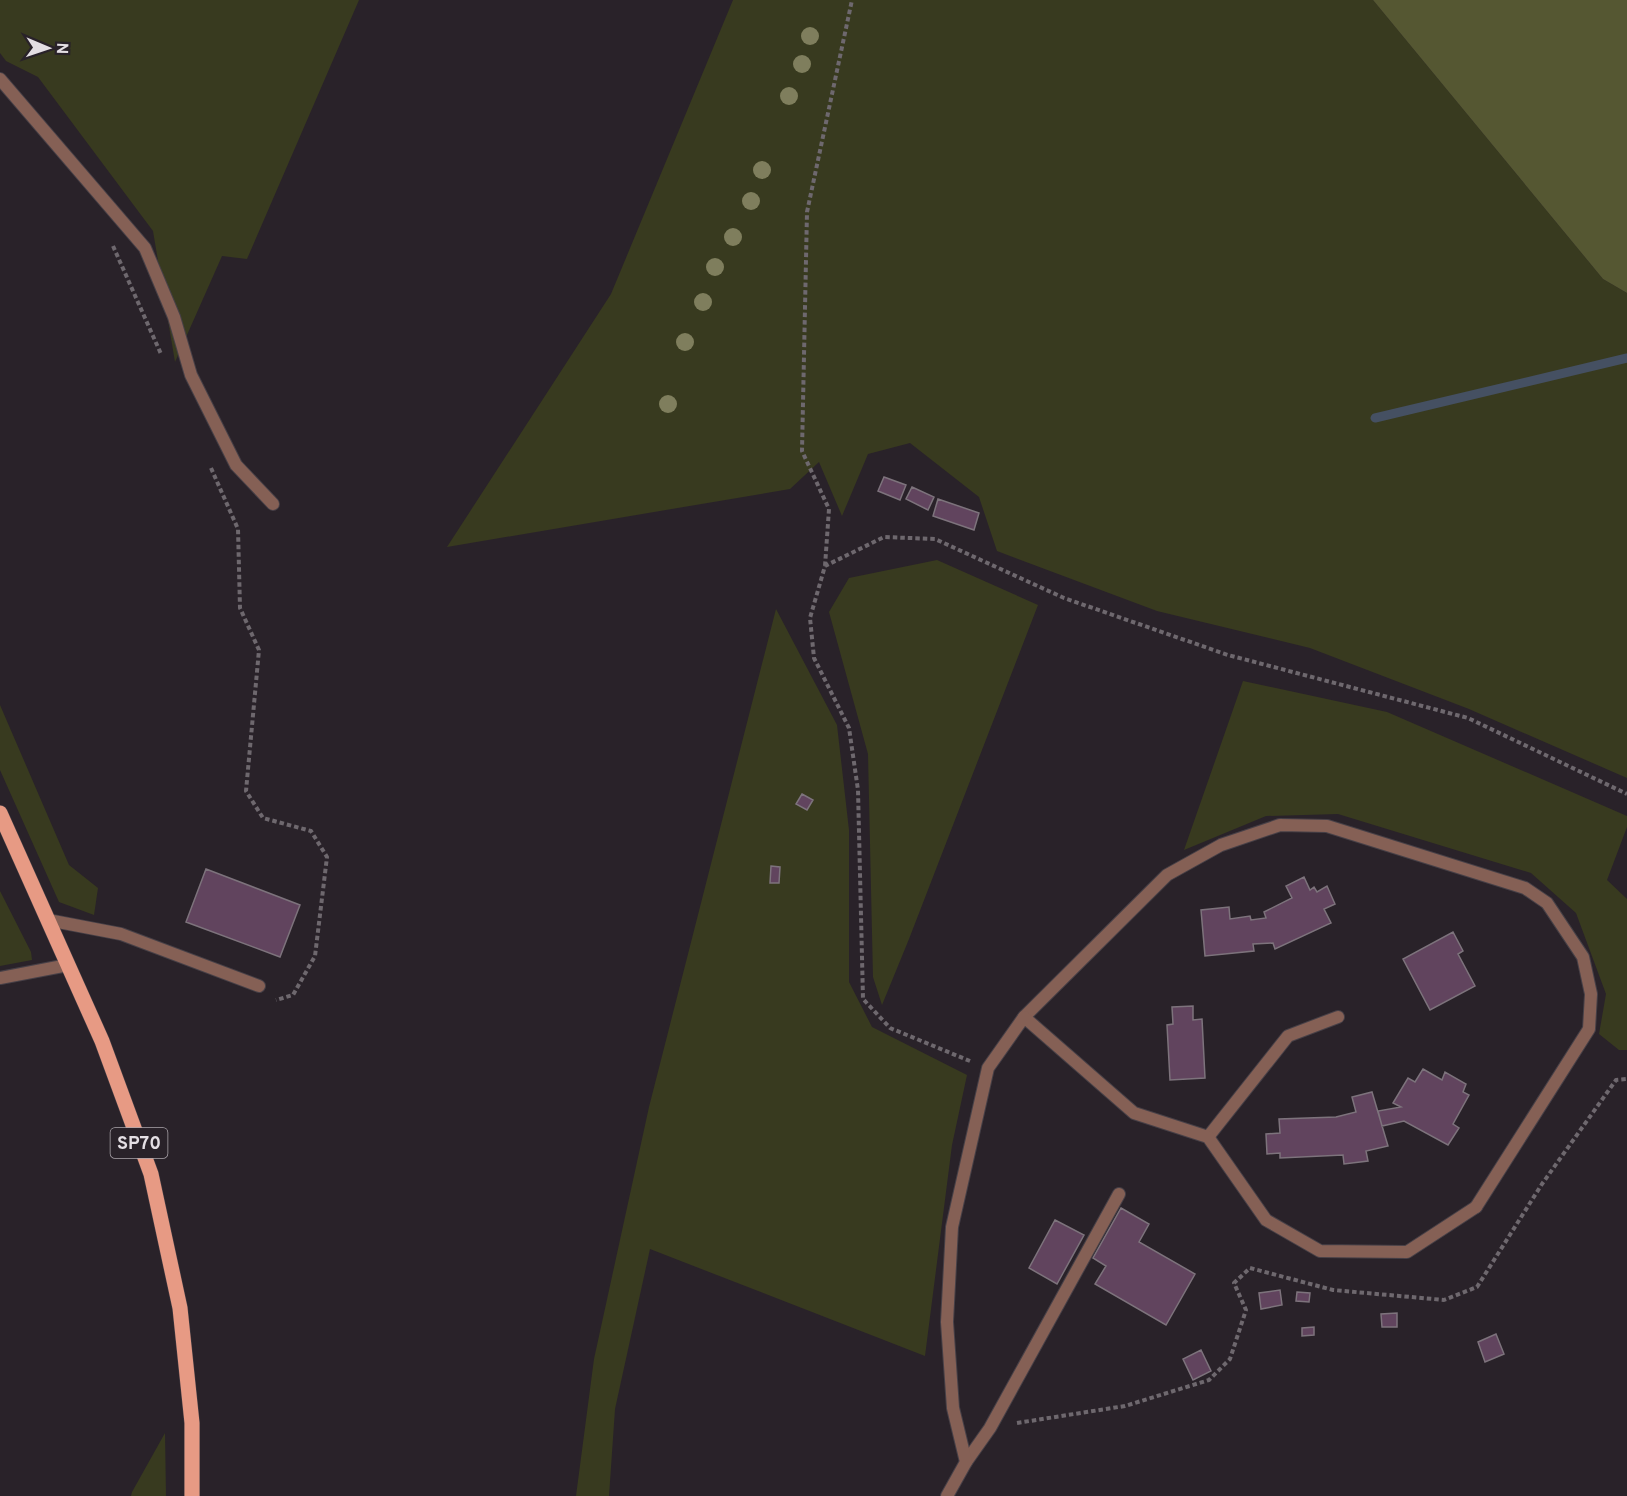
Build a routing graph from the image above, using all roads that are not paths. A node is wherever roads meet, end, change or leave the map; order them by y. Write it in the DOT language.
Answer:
graph roads {
  1 [pos="0,78"];
  2 [pos="273,504"];
  3 [pos="0,813"];
  4 [pos="48,920"];
  5 [pos="68,965"];
  6 [pos="0,978"];
  7 [pos="259,986"];
  8 [pos="1024,1017"];
  9 [pos="1338,1017"];
  10 [pos="1208,1137"];
  11 [pos="1119,1194"];
  12 [pos="966,1462"];
  13 [pos="192,1496"];
  14 [pos="947,1496"];
  1 -- 2 [label="street"];
  3 -- 4 [label="main road, SP70"];
  4 -- 5 [label="main road, SP70"];
  4 -- 7 [label="street"];
  5 -- 6 [label="street"];
  5 -- 13 [label="main road, SP70"];
  8 -- 10 [label="street"];
  8 -- 10 [label="street"];
  8 -- 12 [label="street"];
  9 -- 10 [label="street"];
  11 -- 12 [label="street"];
  12 -- 14 [label="street"];
}
